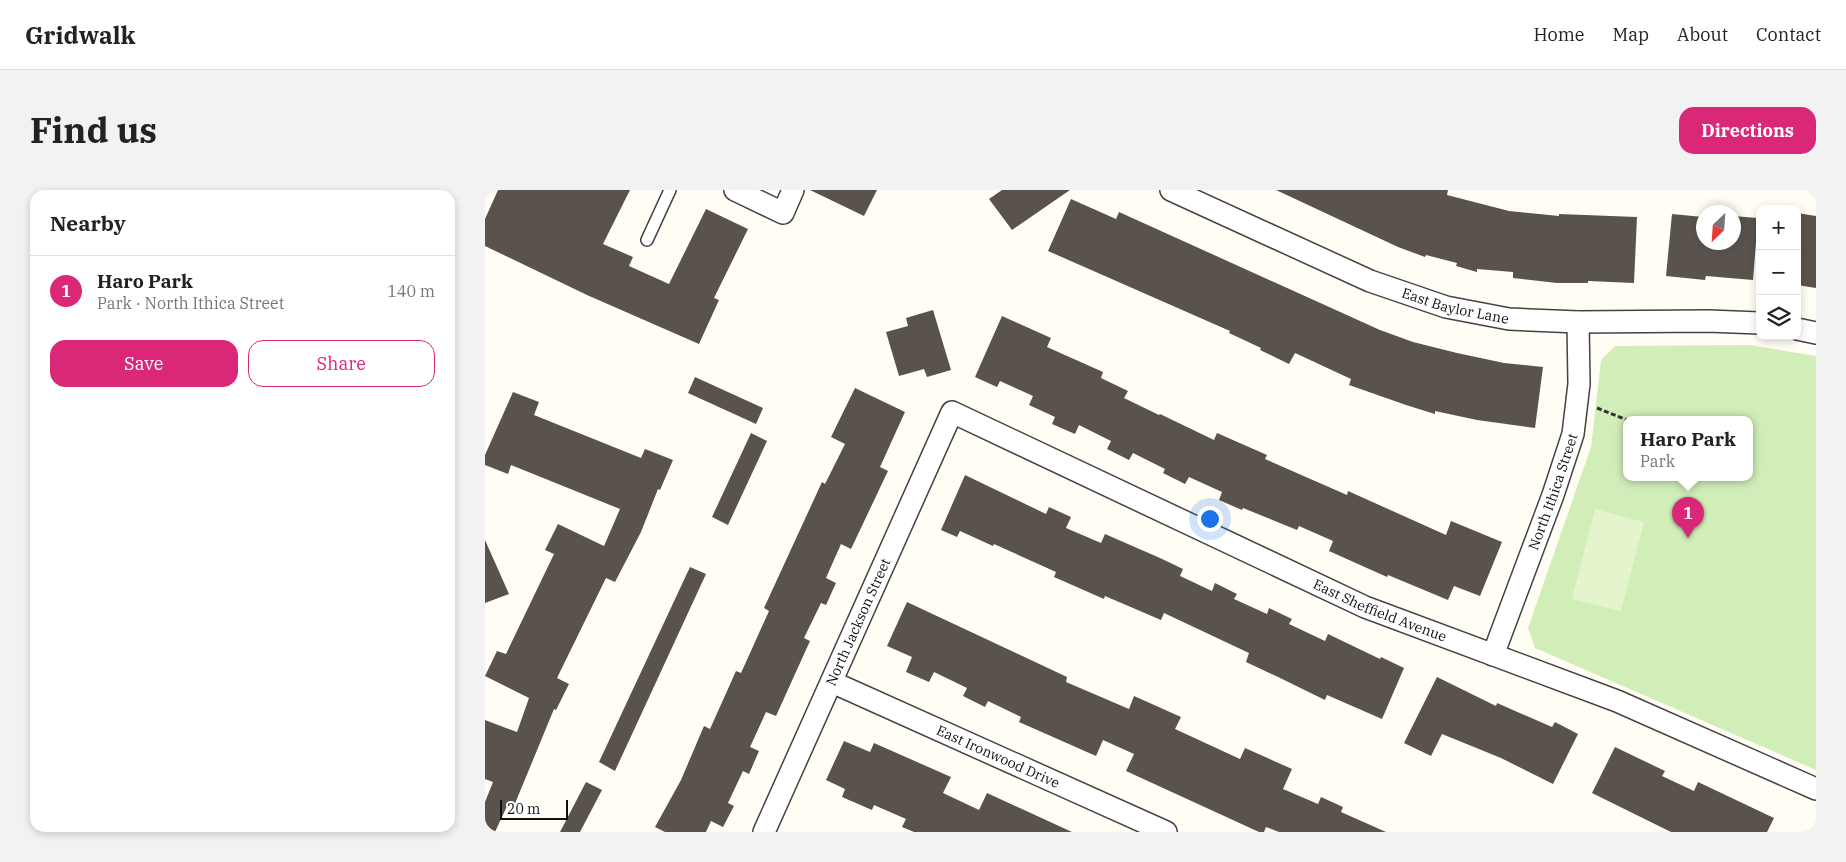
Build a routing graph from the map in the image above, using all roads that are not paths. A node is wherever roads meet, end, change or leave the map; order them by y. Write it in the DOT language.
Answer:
graph roads {
  1 [pos="671,190"];
  2 [pos="735,190"];
  3 [pos="793,190"];
  4 [pos="1171,190"];
  5 [pos="647,240"];
  6 [pos="1578,322"];
  7 [pos="1756,323"];
  8 [pos="1801,330"];
  9 [pos="1816,333"];
  10 [pos="952,412"];
  11 [pos="1493,655"];
  12 [pos="832,682"];
  13 [pos="1816,789"];
  14 [pos="764,832"];
  15 [pos="1166,832"];
  1 -- 5 [label="lane"];
  2 -- 3 [label="street"];
  4 -- 6 [label="street, East Baylor Lane"];
  6 -- 7 [label="street, East Baylor Lane"];
  6 -- 11 [label="street, North Ithica Street"];
  8 -- 9 [label="street"];
  10 -- 11 [label="street, East Sheffield Avenue"];
  10 -- 12 [label="street, North Jackson Street"];
  11 -- 13 [label="street, East Sheffield Avenue"];
  12 -- 14 [label="street, North Jackson Street"];
  12 -- 15 [label="street, East Ironwood Drive"];
}
